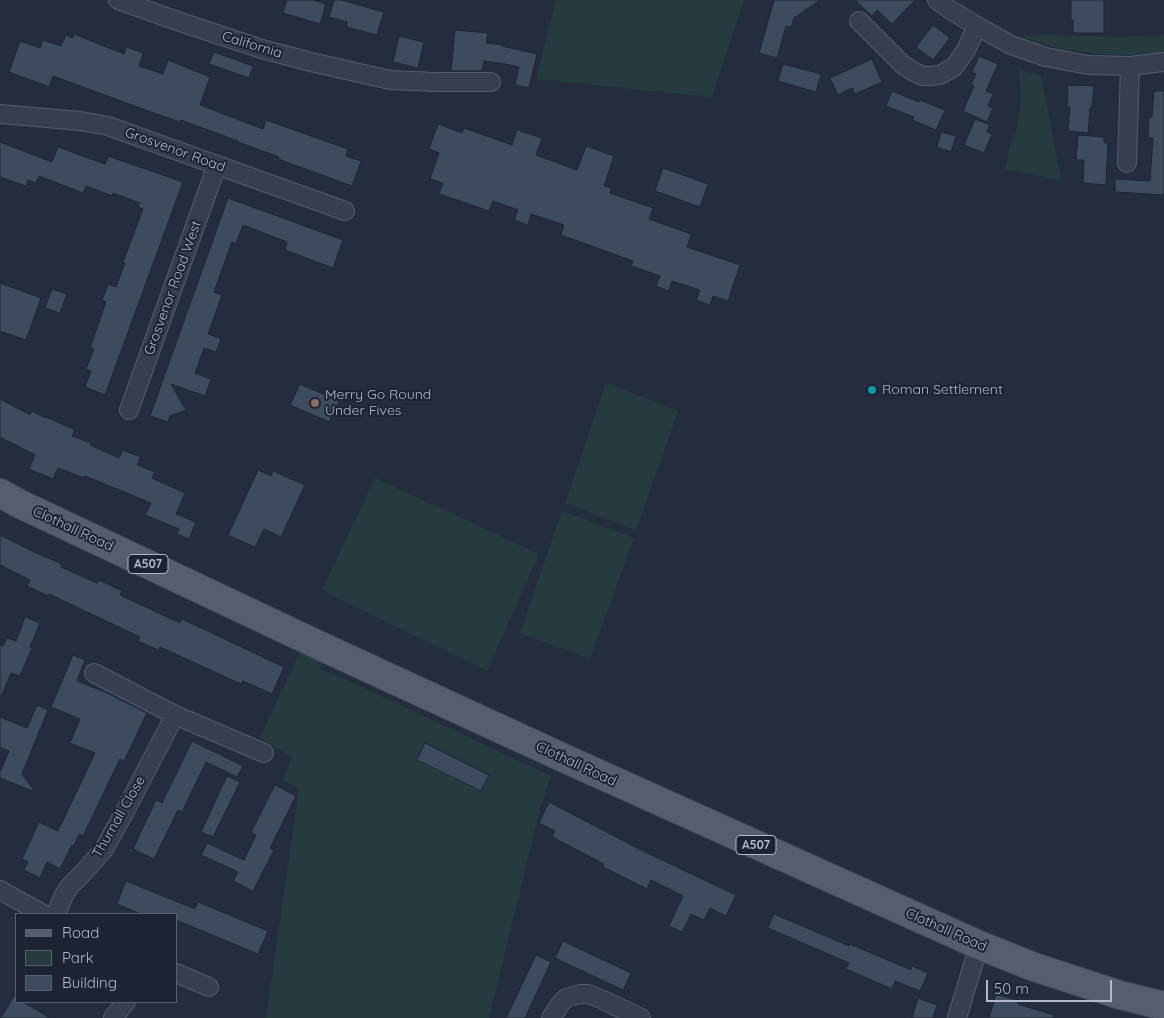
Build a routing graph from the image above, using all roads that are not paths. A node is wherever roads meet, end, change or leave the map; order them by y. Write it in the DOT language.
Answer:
graph roads {
  1 [pos="118,0"];
  2 [pos="937,0"];
  3 [pos="860,21"];
  4 [pos="977,26"];
  5 [pos="1164,62"];
  6 [pos="1130,66"];
  7 [pos="491,82"];
  8 [pos="0,114"];
  9 [pos="1127,163"];
  10 [pos="217,165"];
  11 [pos="345,212"];
  12 [pos="129,410"];
  13 [pos="0,493"];
  14 [pos="94,673"];
  15 [pos="175,715"];
  16 [pos="264,753"];
  17 [pos="0,890"];
  18 [pos="41,913"];
  19 [pos="56,913"];
  20 [pos="980,945"];
  21 [pos="178,974"];
  22 [pos="209,987"];
  23 [pos="125,1003"];
  24 [pos="1164,1006"];
  25 [pos="113,1018"];
  26 [pos="551,1018"];
  27 [pos="640,1018"];
  28 [pos="957,1018"];
  1 -- 7 [label="street, California"];
  2 -- 4 [label="street"];
  3 -- 4 [label="street"];
  4 -- 6 [label="street"];
  5 -- 6 [label="street"];
  6 -- 9 [label="street"];
  8 -- 10 [label="street, Grosvenor Road"];
  10 -- 11 [label="street, Grosvenor Road"];
  10 -- 12 [label="street, Grosvenor Road West"];
  13 -- 20 [label="main road, Clothall Road / A507"];
  14 -- 15 [label="street"];
  15 -- 16 [label="street"];
  15 -- 19 [label="street, Thurnall Close"];
  17 -- 18 [label="street"];
  20 -- 24 [label="main road, Clothall Road / A507"];
  20 -- 28 [label="street"];
  21 -- 22 [label="street"];
  23 -- 25 [label="street"];
  26 -- 27 [label="street"];
}
